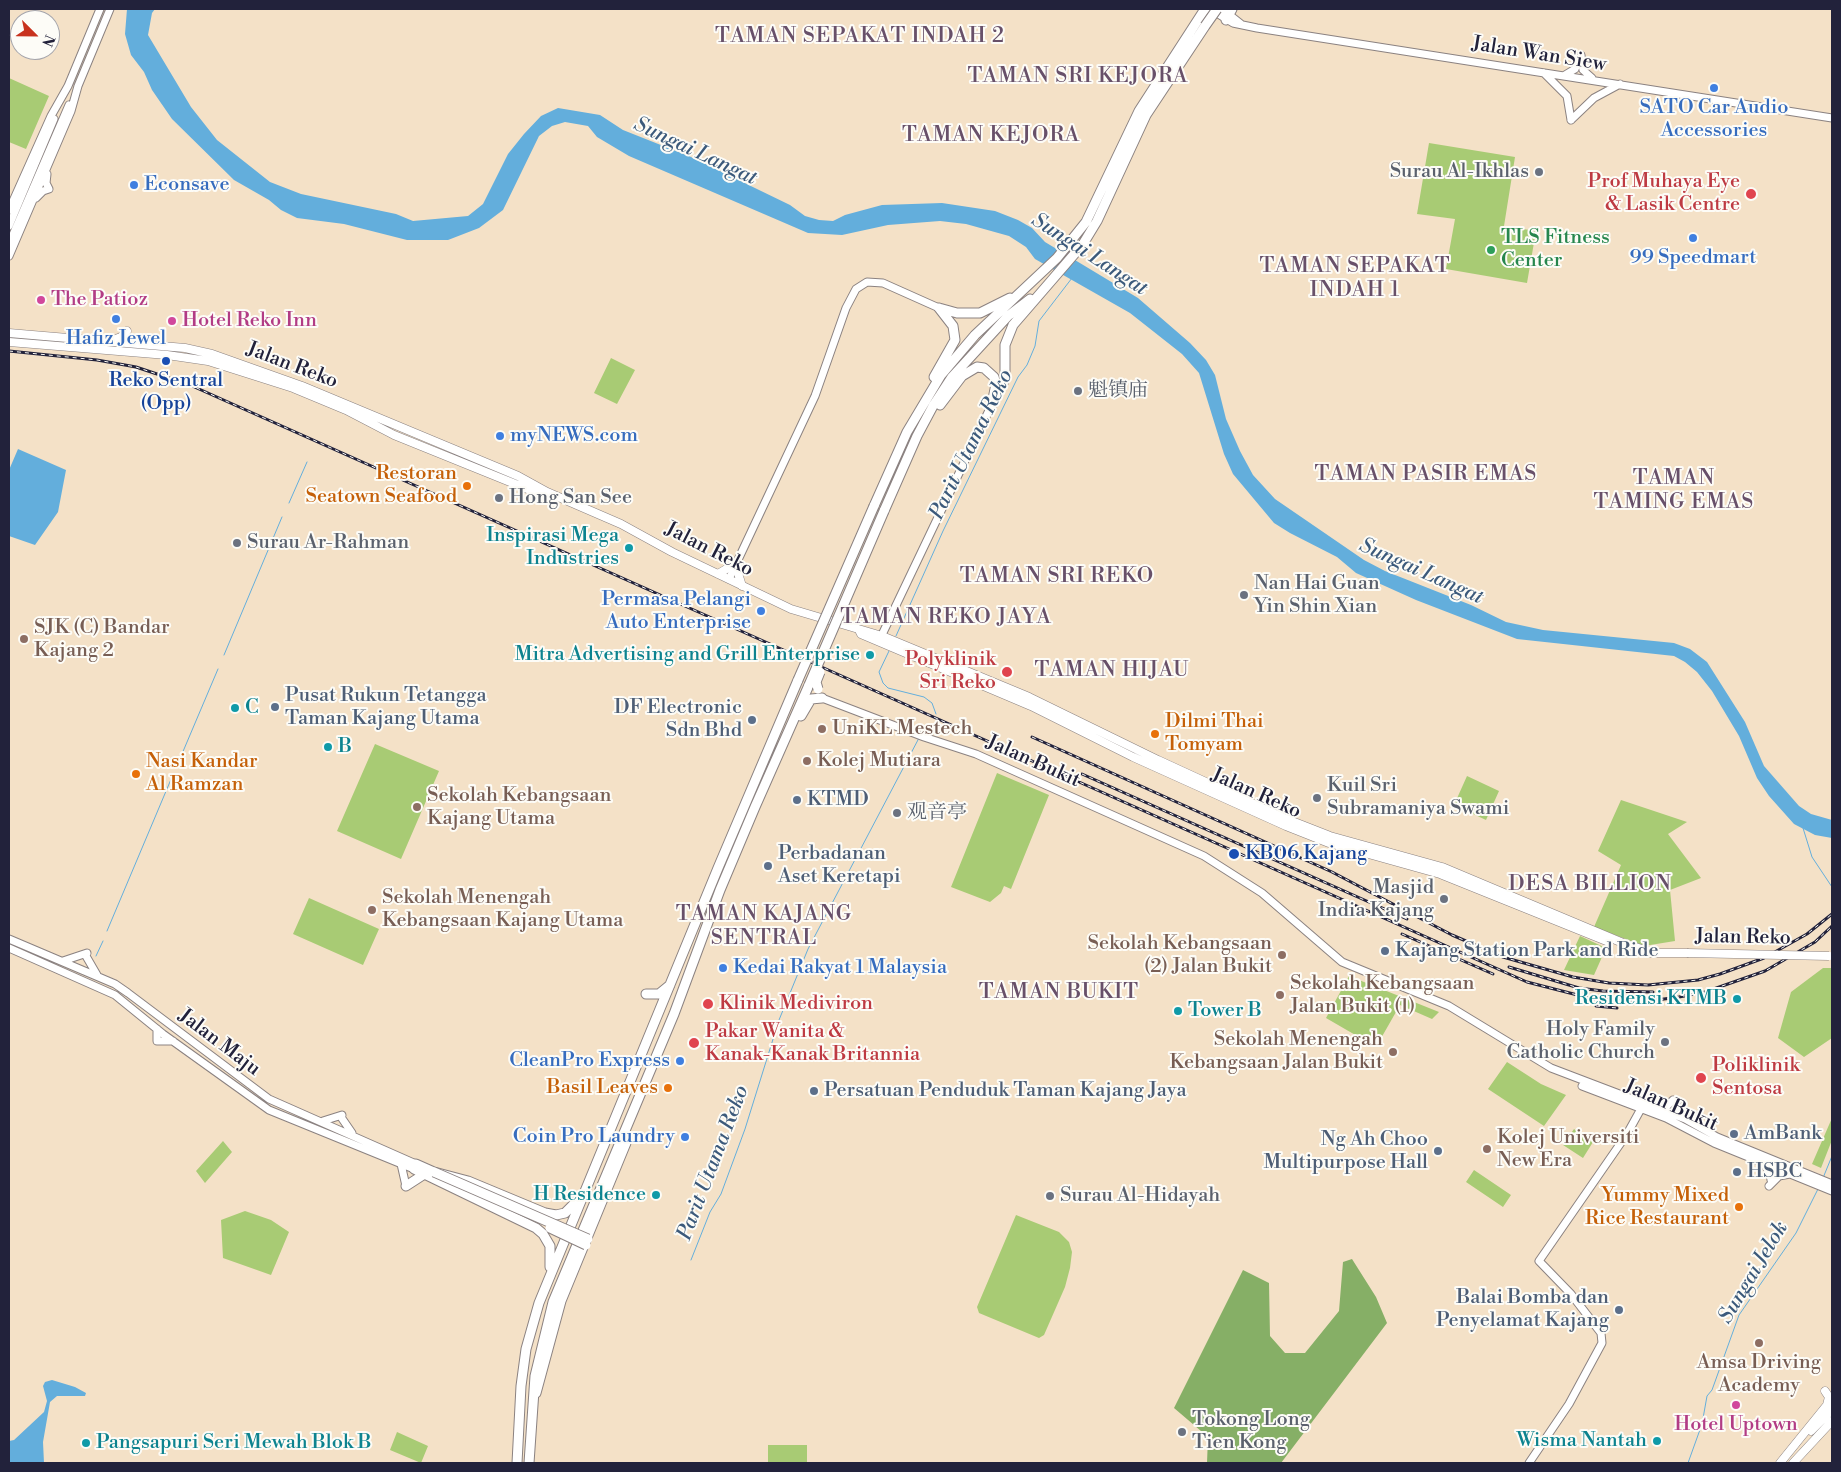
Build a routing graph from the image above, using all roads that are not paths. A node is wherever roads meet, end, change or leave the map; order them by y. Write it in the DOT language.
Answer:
graph roads {
  1 [pos="100,9"];
  2 [pos="110,9"];
  3 [pos="1205,9"];
  4 [pos="1210,9"];
  5 [pos="1217,9"];
  6 [pos="1227,13"];
  7 [pos="1542,71"];
  8 [pos="1564,75"];
  9 [pos="1595,80"];
  10 [pos="1620,84"];
  11 [pos="68,86"];
  12 [pos="1832,118"];
  13 [pos="56,133"];
  14 [pos="9,210"];
  15 [pos="9,226"];
  16 [pos="9,244"];
  17 [pos="9,256"];
  18 [pos="1044,288"];
  19 [pos="1023,291"];
  20 [pos="939,308"];
  21 [pos="12,332"];
  22 [pos="112,341"];
  23 [pos="9,342"];
  24 [pos="128,344"];
  25 [pos="142,344"];
  26 [pos="101,349"];
  27 [pos="136,352"];
  28 [pos="928,394"];
  29 [pos="992,404"];
  30 [pos="917,436"];
  31 [pos="446,438"];
  32 [pos="454,449"];
  33 [pos="547,492"];
  34 [pos="738,562"];
  35 [pos="718,574"];
  36 [pos="729,579"];
  37 [pos="742,586"];
  38 [pos="832,631"];
  39 [pos="880,638"];
  40 [pos="824,698"];
  41 [pos="782,745"];
  42 [pos="9,939"];
  43 [pos="9,948"];
  44 [pos="1832,956"];
  45 [pos="62,961"];
  46 [pos="80,969"];
  47 [pos="62,971"];
  48 [pos="99,977"];
  49 [pos="94,984"];
  50 [pos="671,984"];
  51 [pos="657,1019"];
  52 [pos="651,1070"];
  53 [pos="1644,1107"];
  54 [pos="1662,1111"];
  55 [pos="1685,1119"];
  56 [pos="320,1121"];
  57 [pos="336,1128"];
  58 [pos="317,1130"];
  59 [pos="354,1135"];
  60 [pos="344,1141"];
  61 [pos="1764,1163"];
  62 [pos="401,1164"];
  63 [pos="415,1166"];
  64 [pos="1790,1174"];
  65 [pos="423,1175"];
  66 [pos="438,1175"];
  67 [pos="1814,1180"];
  68 [pos="406,1186"];
  69 [pos="587,1186"];
  70 [pos="1830,1187"];
  71 [pos="587,1242"];
  72 [pos="548,1280"];
  73 [pos="1825,1391"];
  74 [pos="532,1405"];
  75 [pos="1832,1410"];
  76 [pos="1831,1422"];
  77 [pos="517,1463"];
  78 [pos="528,1463"];
  79 [pos="1529,1463"];
  80 [pos="1780,1463"];
  81 [pos="1794,1463"];
  1 -- 11 [label="street"];
  2 -- 13 [label="street"];
  3 -- 19 [label="highway"];
  4 -- 6 [label="street, Jalan Wan Siew"];
  5 -- 18 [label="highway, bridge"];
  6 -- 7 [label="street, Jalan Wan Siew"];
  7 -- 8 [label="street, Jalan Wan Siew"];
  7 -- 10 [label="street"];
  8 -- 9 [label="street, Jalan Wan Siew"];
  8 -- 9 [label="street"];
  9 -- 10 [label="street, Jalan Wan Siew"];
  10 -- 12 [label="street, Jalan Wan Siew"];
  11 -- 13 [label="street"];
  11 -- 14 [label="street"];
  13 -- 15 [label="street"];
  13 -- 16 [label="street"];
  13 -- 17 [label="street"];
  18 -- 29 [label="highway"];
  18 -- 30 [label="highway"];
  19 -- 20 [label="highway"];
  19 -- 28 [label="highway"];
  20 -- 28 [label="highway"];
  20 -- 34 [label="street"];
  21 -- 22 [label="main road, Jalan Reko"];
  22 -- 24 [label="main road, Jalan Reko"];
  22 -- 25 [label="main road"];
  23 -- 26 [label="main road, Jalan Reko"];
  24 -- 25 [label="main road, Jalan Reko"];
  24 -- 26 [label="main road"];
  24 -- 27 [label="main road"];
  25 -- 32 [label="main road, Jalan Reko"];
  26 -- 27 [label="main road, Jalan Reko"];
  27 -- 33 [label="main road, Jalan Reko"];
  28 -- 50 [label="highway, bridge"];
  29 -- 30 [label="highway"];
  29 -- 39 [label="street"];
  30 -- 38 [label="highway, bridge"];
  31 -- 32 [label="main road"];
  32 -- 33 [label="main road, Jalan Reko"];
  33 -- 35 [label="main road, Jalan Reko"];
  34 -- 35 [label="main road"];
  34 -- 36 [label="street"];
  34 -- 37 [label="main road"];
  35 -- 36 [label="main road, Jalan Reko"];
  36 -- 37 [label="main road, Jalan Reko"];
  37 -- 39 [label="main road, Jalan Reko"];
  38 -- 40 [label="highway, bridge"];
  38 -- 41 [label="highway, bridge"];
  39 -- 44 [label="main road, Jalan Reko, bridge"];
  40 -- 41 [label="highway"];
  40 -- 53 [label="street, Jalan Bukit"];
  41 -- 52 [label="highway"];
  42 -- 45 [label="street, Jalan Maju"];
  43 -- 47 [label="street, Jalan Maju"];
  45 -- 46 [label="street, Jalan Maju"];
  45 -- 48 [label="street"];
  46 -- 47 [label="street"];
  46 -- 48 [label="street, Jalan Maju"];
  46 -- 49 [label="street"];
  47 -- 49 [label="street, Jalan Maju"];
  48 -- 56 [label="street, Jalan Maju"];
  49 -- 58 [label="street, Jalan Maju"];
  50 -- 51 [label="highway"];
  50 -- 51 [label="highway"];
  51 -- 69 [label="highway"];
  52 -- 71 [label="highway"];
  52 -- 74 [label="highway"];
  53 -- 54 [label="street, Jalan Bukit"];
  53 -- 61 [label="street, Jalan Bukit"];
  53 -- 79 [label="street"];
  54 -- 55 [label="street, Jalan Bukit"];
  54 -- 55 [label="street"];
  55 -- 67 [label="street, Jalan Bukit"];
  56 -- 57 [label="street, Jalan Maju"];
  56 -- 59 [label="street"];
  57 -- 58 [label="street"];
  57 -- 59 [label="street, Jalan Maju"];
  57 -- 60 [label="street"];
  58 -- 60 [label="street, Jalan Maju"];
  59 -- 63 [label="street, Jalan Maju"];
  60 -- 62 [label="street, Jalan Maju"];
  61 -- 64 [label="street, Jalan Bukit"];
  61 -- 64 [label="street"];
  62 -- 63 [label="street, Jalan Maju"];
  62 -- 68 [label="street"];
  63 -- 65 [label="highway"];
  63 -- 66 [label="highway"];
  64 -- 67 [label="street, Jalan Bukit"];
  65 -- 68 [label="highway"];
  65 -- 72 [label="highway"];
  66 -- 69 [label="highway"];
  66 -- 71 [label="highway, bridge"];
  67 -- 70 [label="street, Jalan Bukit"];
  69 -- 72 [label="highway"];
  71 -- 74 [label="highway"];
  72 -- 77 [label="highway"];
  73 -- 80 [label="main road"];
  74 -- 78 [label="highway"];
  75 -- 80 [label="main road"];
  76 -- 81 [label="main road"];
}
